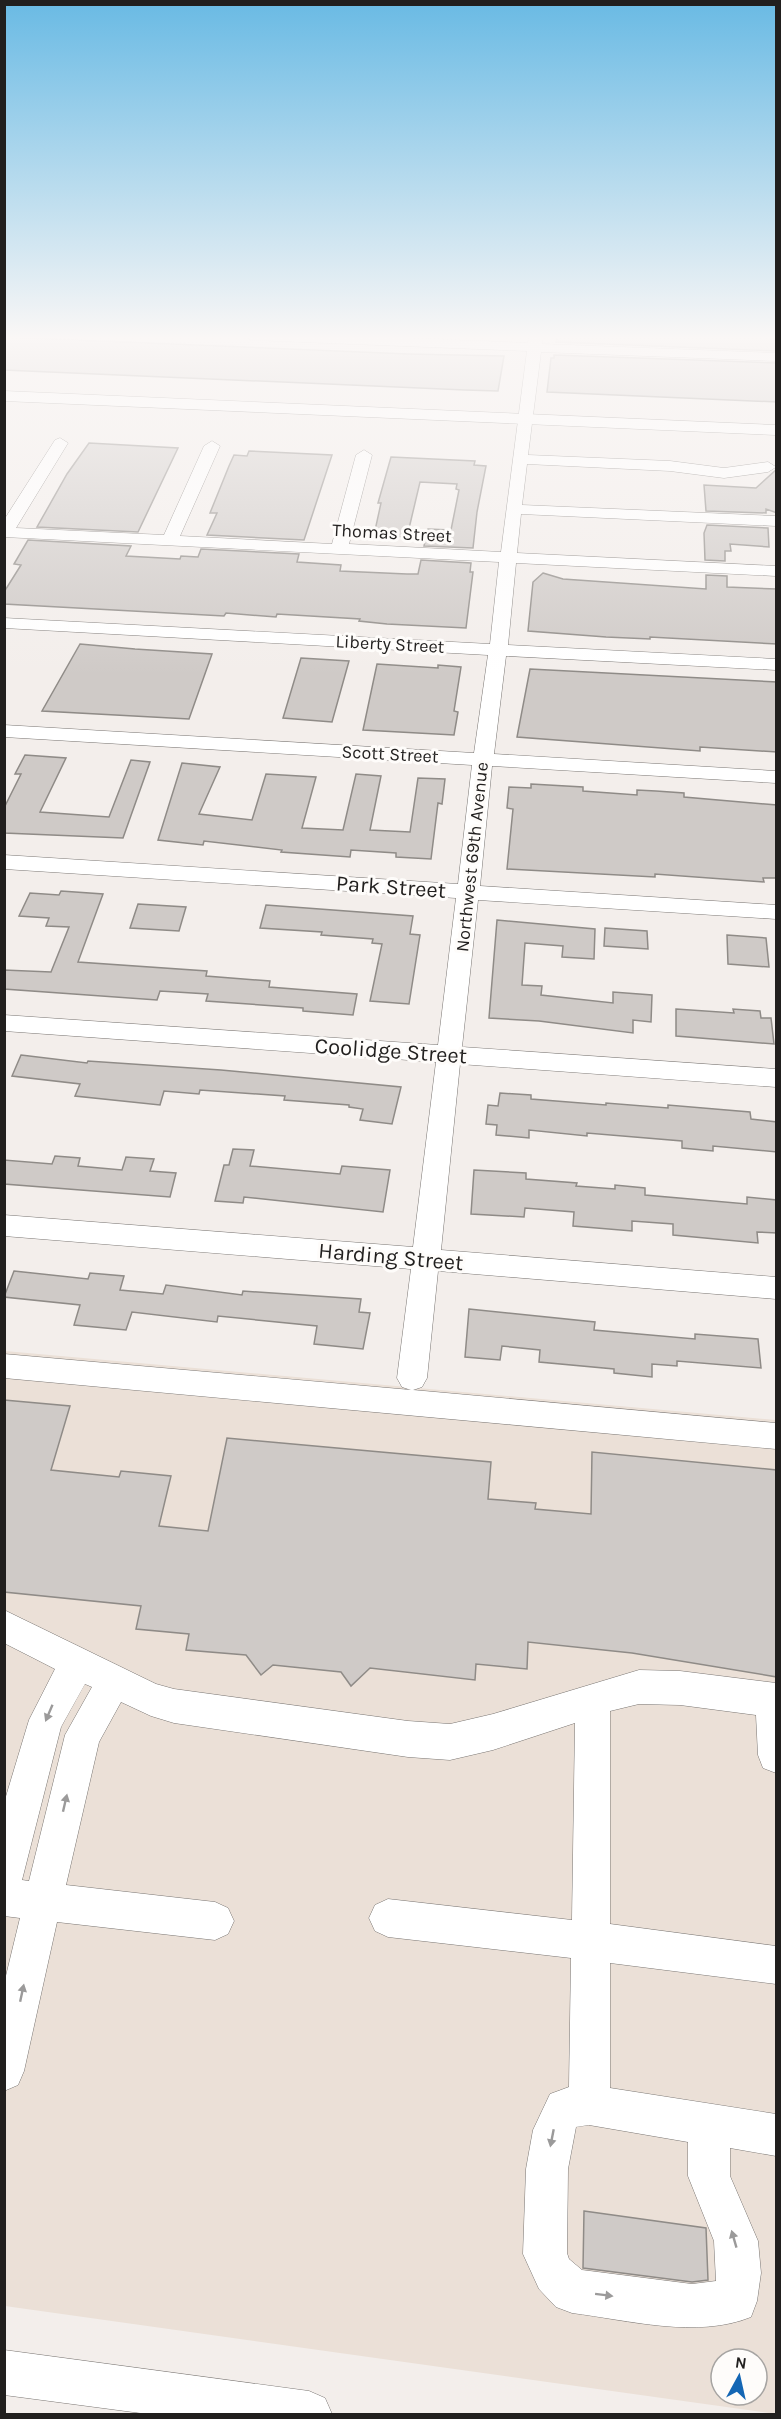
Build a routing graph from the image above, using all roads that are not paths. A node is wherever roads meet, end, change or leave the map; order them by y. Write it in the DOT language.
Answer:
graph roads {
  1 [pos="56,449"];
  2 [pos="211,449"];
  3 [pos="520,449"];
  4 [pos="364,455"];
  5 [pos="519,459"];
  6 [pos="768,467"];
  7 [pos="514,509"];
  8 [pos="777,522"];
  9 [pos="5,532"];
  10 [pos="170,541"];
  11 [pos="339,549"];
  12 [pos="508,558"];
  13 [pos="777,571"];
  14 [pos="4,623"];
  15 [pos="498,650"];
  16 [pos="777,665"];
  17 [pos="4,731"];
  18 [pos="483,760"];
  19 [pos="777,777"];
  20 [pos="4,862"];
  21 [pos="470,891"];
  22 [pos="777,912"];
  23 [pos="4,1023"];
  24 [pos="449,1054"];
  25 [pos="777,1078"];
  26 [pos="4,1225"];
  27 [pos="426,1258"];
  28 [pos="777,1288"];
  29 [pos="4,1366"];
  30 [pos="412,1378"];
  31 [pos="777,1436"];
  32 [pos="4,1626"];
  33 [pos="78,1662"];
  34 [pos="115,1680"];
  35 [pos="593,1700"];
  36 [pos="775,1700"];
  37 [pos="777,1755"];
  38 [pos="4,1878"];
  39 [pos="4,1897"];
  40 [pos="42,1902"];
  41 [pos="388,1918"];
  42 [pos="215,1921"];
  43 [pos="591,1941"];
  44 [pos="777,1965"];
  45 [pos="4,2071"];
  46 [pos="590,2105"];
  47 [pos="709,2124"];
  48 [pos="777,2135"];
  49 [pos="4,2372"];
  50 [pos="309,2415"];
  1 -- 9 [label="street"];
  2 -- 10 [label="street"];
  3 -- 5 [label="street, Northwest 69th Avenue"];
  4 -- 11 [label="street"];
  5 -- 6 [label="street"];
  5 -- 7 [label="street, Northwest 69th Avenue"];
  7 -- 8 [label="street"];
  7 -- 12 [label="street, Northwest 69th Avenue"];
  9 -- 10 [label="street, Thomas Street"];
  10 -- 11 [label="street, Thomas Street"];
  11 -- 12 [label="street, Thomas Street"];
  12 -- 13 [label="street, Thomas Street"];
  12 -- 15 [label="street, Northwest 69th Avenue"];
  14 -- 15 [label="street, Liberty Street"];
  15 -- 16 [label="street, Liberty Street"];
  15 -- 18 [label="street, Northwest 69th Avenue"];
  17 -- 18 [label="street, Scott Street"];
  18 -- 19 [label="street, Scott Street"];
  18 -- 21 [label="street, Northwest 69th Avenue"];
  20 -- 21 [label="street, Park Street"];
  21 -- 22 [label="street, Park Street"];
  21 -- 24 [label="street, Northwest 69th Avenue"];
  23 -- 24 [label="street, Coolidge Street"];
  24 -- 25 [label="street, Coolidge Street"];
  24 -- 27 [label="street, Northwest 69th Avenue"];
  26 -- 27 [label="street, Harding Street"];
  27 -- 28 [label="street, Harding Street"];
  27 -- 30 [label="street, Northwest 69th Avenue"];
  29 -- 31 [label="street"];
  32 -- 33 [label="street"];
  33 -- 34 [label="street"];
  33 -- 38 [label="street, one-way"];
  34 -- 35 [label="street"];
  40 -- 34 [label="street, one-way"];
  35 -- 36 [label="street"];
  35 -- 43 [label="street"];
  36 -- 37 [label="street"];
  39 -- 40 [label="street"];
  40 -- 42 [label="street"];
  45 -- 40 [label="street, one-way"];
  41 -- 43 [label="street"];
  43 -- 44 [label="street"];
  43 -- 46 [label="street"];
  46 -- 47 [label="street"];
  46 -- 47 [label="street, one-way"];
  47 -- 48 [label="street"];
  49 -- 50 [label="street"];
}
